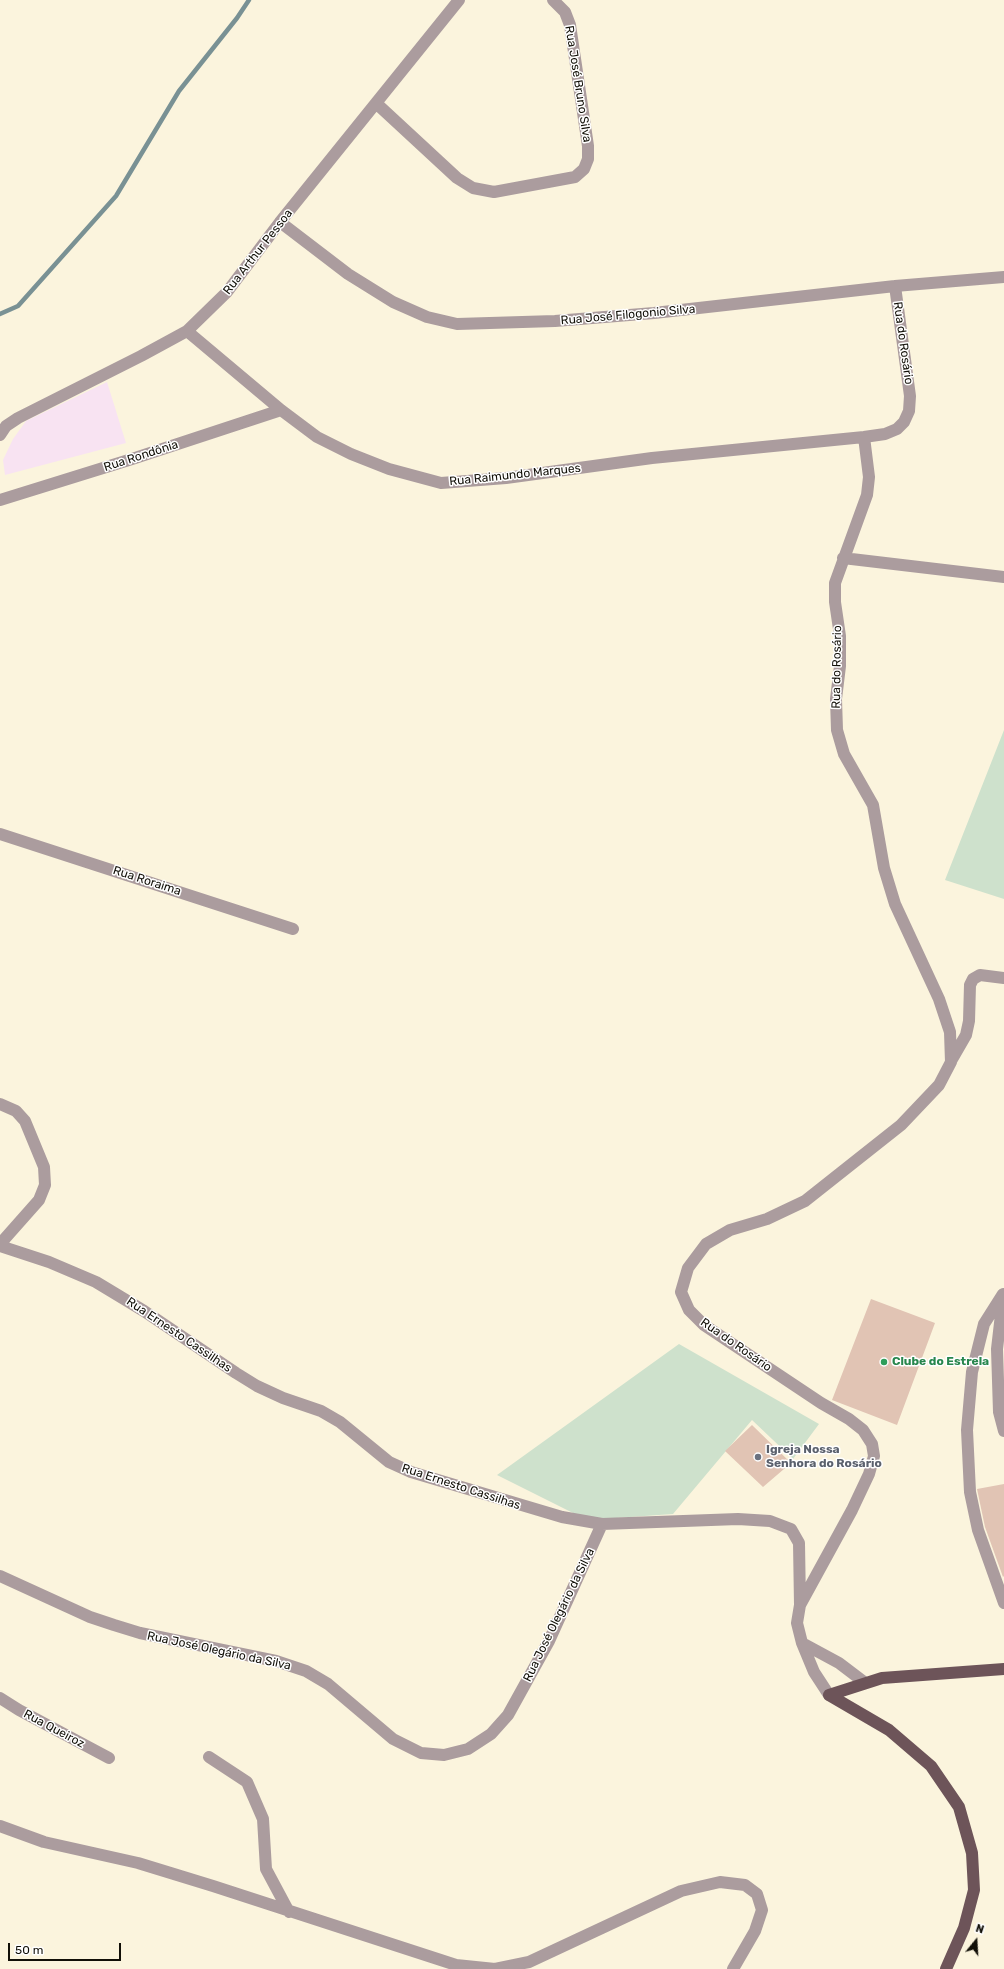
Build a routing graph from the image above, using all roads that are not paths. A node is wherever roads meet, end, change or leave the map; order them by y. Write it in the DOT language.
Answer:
graph roads {
  1 [pos="459,0"];
  2 [pos="553,0"];
  3 [pos="377,104"];
  4 [pos="280,222"];
  5 [pos="1004,277"];
  6 [pos="895,286"];
  7 [pos="187,331"];
  8 [pos="281,410"];
  9 [pos="0,436"];
  10 [pos="864,437"];
  11 [pos="0,500"];
  12 [pos="843,558"];
  13 [pos="1004,577"];
  14 [pos="0,834"];
  15 [pos="293,928"];
  16 [pos="1004,978"];
  17 [pos="951,1062"];
  18 [pos="0,1104"];
  19 [pos="0,1245"];
  20 [pos="1003,1294"];
  21 [pos="1004,1431"];
  22 [pos="602,1524"];
  23 [pos="0,1576"];
  24 [pos="1004,1603"];
  25 [pos="800,1605"];
  26 [pos="802,1643"];
  27 [pos="1004,1669"];
  28 [pos="864,1682"];
  29 [pos="829,1695"];
  30 [pos="0,1698"];
  31 [pos="209,1757"];
  32 [pos="109,1758"];
  33 [pos="0,1826"];
  34 [pos="289,1912"];
  35 [pos="733,1969"];
  36 [pos="946,1969"];
  1 -- 3 [label="street, Rua Arthur Pessoa"];
  2 -- 3 [label="street, Rua José Bruno Silva"];
  3 -- 4 [label="street, Rua Arthur Pessoa"];
  4 -- 6 [label="street, Rua José Filogonio Silva"];
  4 -- 7 [label="street, Rua Arthur Pessoa"];
  5 -- 6 [label="street, Rua José Filogonio Silva"];
  6 -- 10 [label="street, Rua do Rosário"];
  7 -- 8 [label="street, Rua Raimundo Marques"];
  7 -- 9 [label="street, Rua Arthur Pessoa"];
  8 -- 10 [label="street, Rua Raimundo Marques"];
  8 -- 11 [label="street, Rua Rondônia"];
  10 -- 12 [label="street, Rua do Rosário"];
  12 -- 13 [label="street"];
  12 -- 17 [label="street, Rua do Rosário"];
  14 -- 15 [label="street, Rua Roraima"];
  16 -- 17 [label="street, Rua do Rosário"];
  17 -- 25 [label="street, Rua do Rosário"];
  18 -- 19 [label="street"];
  19 -- 22 [label="street, Rua Ernesto Cassilhas"];
  20 -- 21 [label="street"];
  20 -- 24 [label="street"];
  22 -- 23 [label="street, Rua José Olegário da Silva"];
  22 -- 25 [label="street, Rua Ernesto Cassilhas"];
  25 -- 26 [label="street, Rua Ernesto Cassilhas"];
  26 -- 28 [label="street"];
  26 -- 29 [label="street, Rua Ernesto Cassilhas"];
  27 -- 28 [label="main road"];
  28 -- 29 [label="main road"];
  29 -- 36 [label="main road"];
  30 -- 32 [label="street, Rua Queiroz"];
  31 -- 34 [label="street"];
  33 -- 34 [label="street"];
  34 -- 35 [label="street"];
}
